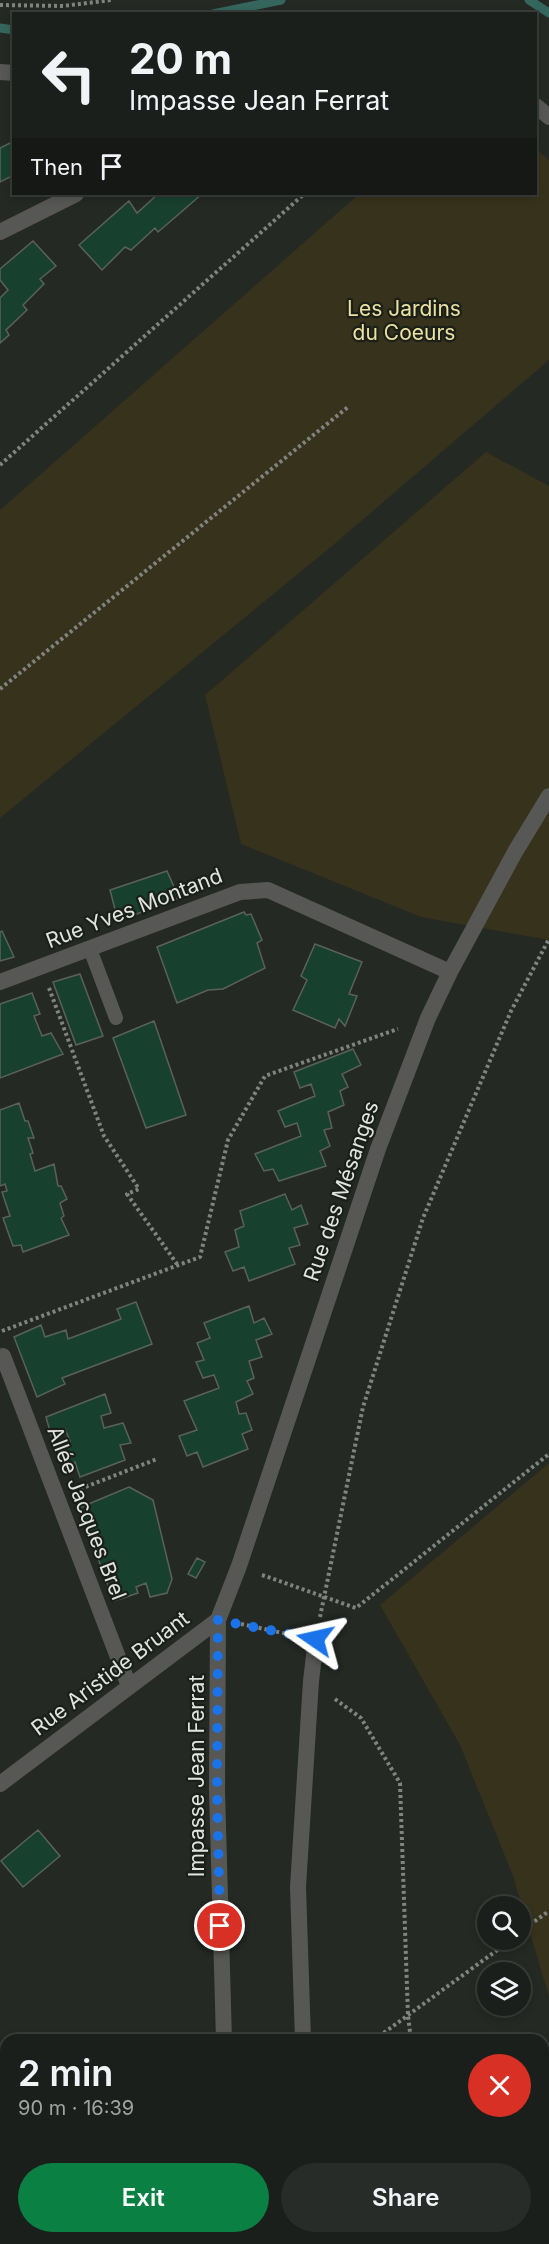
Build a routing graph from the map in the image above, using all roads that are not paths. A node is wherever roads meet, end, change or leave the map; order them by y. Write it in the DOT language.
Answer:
graph roads {
  1 [pos="537,107"];
  2 [pos="549,117"];
  3 [pos="74,195"];
  4 [pos="0,232"];
  5 [pos="549,796"];
  6 [pos="90,949"];
  7 [pos="450,972"];
  8 [pos="0,982"];
  9 [pos="116,1018"];
  10 [pos="3,1356"];
  11 [pos="218,1620"];
  12 [pos="315,1639"];
  13 [pos="129,1686"];
  14 [pos="0,1784"];
  15 [pos="224,2034"];
  16 [pos="303,2034"];
  1 -- 2 [label="street"];
  3 -- 4 [label="street"];
  5 -- 7 [label="street, Rue des Mésanges"];
  6 -- 7 [label="street, Rue Yves Montand"];
  6 -- 8 [label="street, Rue Yves Montand"];
  6 -- 9 [label="lane"];
  7 -- 11 [label="street, Rue des Mésanges"];
  10 -- 13 [label="street, Allée Jacques Brel"];
  11 -- 13 [label="street, Rue Aristide Bruant"];
  11 -- 15 [label="street, Impasse Jean Ferrat"];
  12 -- 16 [label="street"];
  13 -- 14 [label="street, Rue Aristide Bruant"];
}
